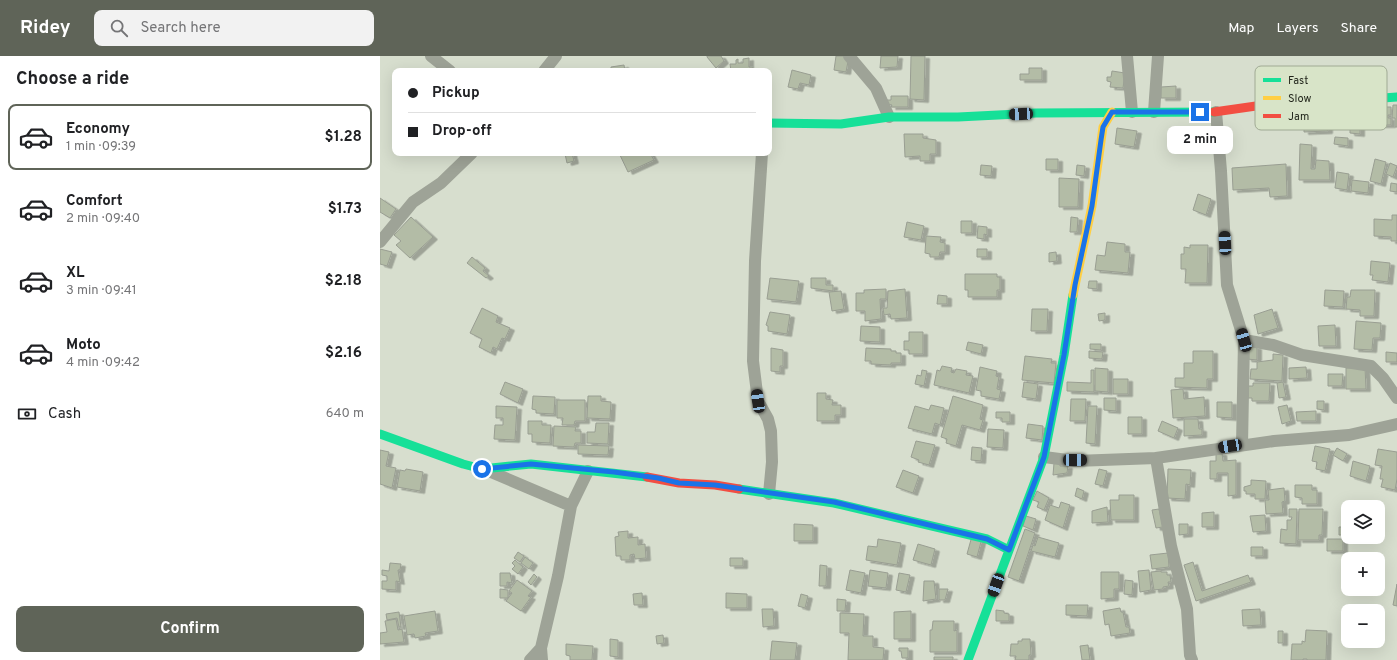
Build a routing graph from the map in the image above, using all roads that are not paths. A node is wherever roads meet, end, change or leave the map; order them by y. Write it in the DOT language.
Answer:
graph roads {
  1 [pos="431,56"];
  2 [pos="556,56"];
  3 [pos="849,56"];
  4 [pos="1127,56"];
  5 [pos="1158,56"];
  6 [pos="446,68"];
  7 [pos="546,68"];
  8 [pos="1397,98"];
  9 [pos="1387,99"];
  10 [pos="1255,106"];
  11 [pos="1112,112"];
  12 [pos="1132,112"];
  13 [pos="1154,112"];
  14 [pos="1216,112"];
  15 [pos="889,117"];
  16 [pos="772,123"];
  17 [pos="469,156"];
  18 [pos="762,156"];
  19 [pos="380,242"];
  20 [pos="1244,340"];
  21 [pos="1397,398"];
  22 [pos="1397,424"];
  23 [pos="380,434"];
  24 [pos="1242,444"];
  25 [pos="1044,457"];
  26 [pos="1156,458"];
  27 [pos="482,469"];
  28 [pos="588,471"];
  29 [pos="770,494"];
  30 [pos="571,506"];
  31 [pos="1009,550"];
  32 [pos="541,654"];
  33 [pos="530,660"];
  34 [pos="968,660"];
  35 [pos="1192,660"];
  1 -- 6 [label="street"];
  2 -- 7 [label="street"];
  3 -- 15 [label="street"];
  4 -- 12 [label="street"];
  5 -- 13 [label="street"];
  8 -- 9 [label="street"];
  10 -- 14 [label="street"];
  11 -- 12 [label="street"];
  11 -- 15 [label="street"];
  11 -- 25 [label="street"];
  12 -- 13 [label="street"];
  13 -- 14 [label="street"];
  14 -- 20 [label="street"];
  15 -- 16 [label="street"];
  17 -- 19 [label="street"];
  18 -- 29 [label="street"];
  20 -- 21 [label="street"];
  20 -- 24 [label="street"];
  22 -- 24 [label="street"];
  23 -- 27 [label="street"];
  24 -- 26 [label="street"];
  25 -- 26 [label="street"];
  25 -- 31 [label="street"];
  26 -- 35 [label="street"];
  27 -- 28 [label="street"];
  27 -- 30 [label="street"];
  28 -- 29 [label="street"];
  28 -- 30 [label="street"];
  29 -- 31 [label="street"];
  30 -- 32 [label="street"];
  31 -- 34 [label="street"];
  32 -- 33 [label="street"];
}
